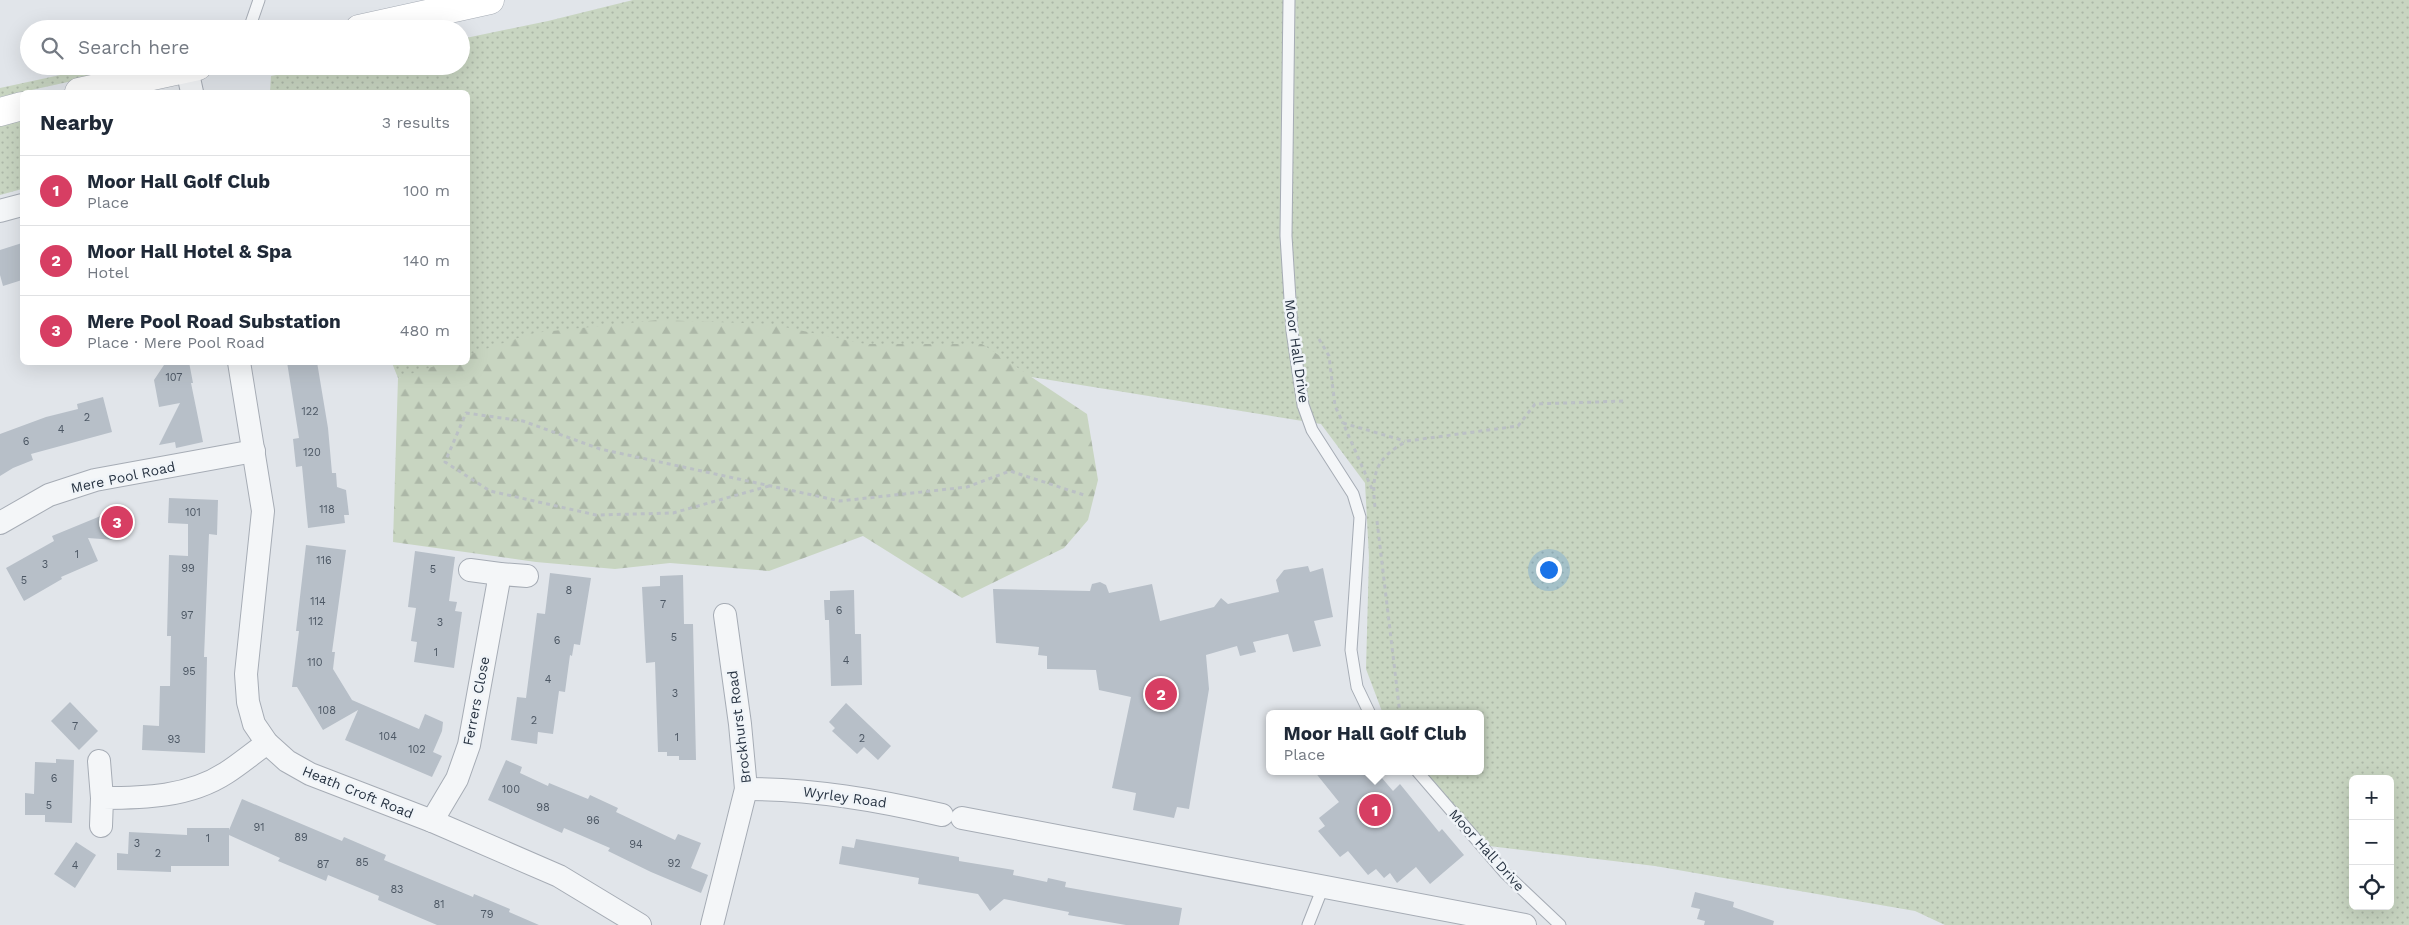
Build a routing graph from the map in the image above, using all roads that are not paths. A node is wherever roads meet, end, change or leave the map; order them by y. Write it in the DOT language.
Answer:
graph roads {
  1 [pos="260,0"];
  2 [pos="490,0"];
  3 [pos="1289,0"];
  4 [pos="252,20"];
  5 [pos="400,20"];
  6 [pos="192,76"];
  7 [pos="93,90"];
  8 [pos="20,107"];
  9 [pos="0,112"];
  10 [pos="20,205"];
  11 [pos="0,211"];
  12 [pos="240,365"];
  13 [pos="254,451"];
  14 [pos="0,523"];
  15 [pos="470,570"];
  16 [pos="500,574"];
  17 [pos="527,576"];
  18 [pos="724,615"];
  19 [pos="1368,710"];
  20 [pos="267,743"];
  21 [pos="99,761"];
  22 [pos="1420,775"];
  23 [pos="746,789"];
  24 [pos="102,798"];
  25 [pos="432,821"];
  26 [pos="102,826"];
  27 [pos="1323,887"];
  28 [pos="640,925"];
  29 [pos="712,925"];
  30 [pos="1308,925"];
  31 [pos="1525,925"];
  32 [pos="1560,925"];
  1 -- 4 [label="lane"];
  2 -- 5 [label="street"];
  3 -- 19 [label="lane, Moor Hall Drive"];
  6 -- 7 [label="street"];
  8 -- 9 [label="street"];
  10 -- 11 [label="street"];
  12 -- 13 [label="street, Heath Croft Road"];
  13 -- 14 [label="street, Mere Pool Road"];
  13 -- 20 [label="street, Heath Croft Road"];
  15 -- 16 [label="street"];
  16 -- 17 [label="street"];
  16 -- 25 [label="street, Ferrers Close"];
  18 -- 23 [label="street, Brockhurst Road"];
  20 -- 24 [label="street"];
  20 -- 25 [label="street, Heath Croft Road"];
  21 -- 24 [label="street"];
  22 -- 32 [label="lane, Moor Hall Drive"];
  23 -- 27 [label="street, Wyrley Road"];
  23 -- 29 [label="street, Brockhurst Road"];
  24 -- 26 [label="street"];
  25 -- 28 [label="street, Heath Croft Road"];
  27 -- 30 [label="lane"];
  27 -- 31 [label="street, Wyrley Road"];
}
